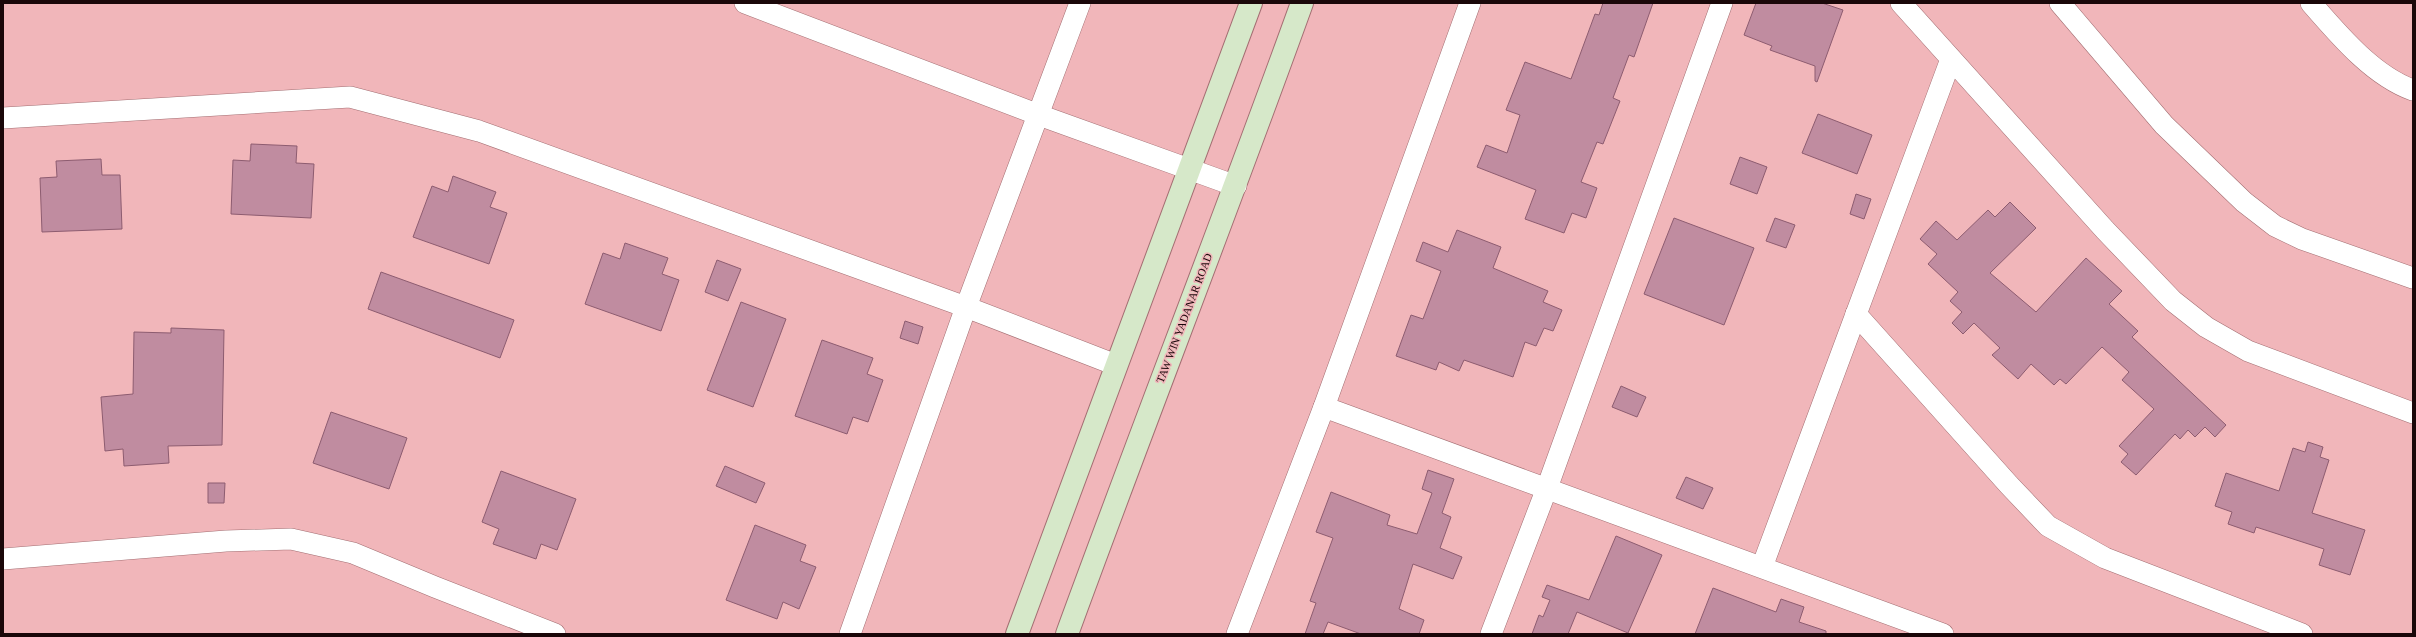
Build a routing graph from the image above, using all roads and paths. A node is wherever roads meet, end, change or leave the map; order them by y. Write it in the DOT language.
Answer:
graph roads {
  1 [pos="745,3"];
  2 [pos="1080,3"];
  3 [pos="1251,3"];
  4 [pos="1302,3"];
  5 [pos="1470,3"];
  6 [pos="1722,3"];
  7 [pos="1901,3"];
  8 [pos="2311,3"];
  9 [pos="2066,5"];
  10 [pos="1951,59"];
  11 [pos="2413,90"];
  12 [pos="1039,115"];
  13 [pos="3,118"];
  14 [pos="1190,170"];
  15 [pos="1236,186"];
  16 [pos="2413,278"];
  17 [pos="966,307"];
  18 [pos="1856,314"];
  19 [pos="1116,365"];
  20 [pos="1324,407"];
  21 [pos="2413,413"];
  22 [pos="1547,488"];
  23 [pos="3,559"];
  24 [pos="1762,567"];
  25 [pos="2268,628"];
  26 [pos="556,634"];
  27 [pos="850,634"];
  28 [pos="1017,634"];
  29 [pos="1067,634"];
  30 [pos="1237,634"];
  31 [pos="1491,634"];
  32 [pos="1943,634"];
  33 [pos="2302,634"];
  1 -- 12 [label="street"];
  2 -- 12 [label="street"];
  3 -- 14 [label="main road"];
  4 -- 15 [label="main road, TAW WIN YADANAR ROAD"];
  5 -- 20 [label="street"];
  6 -- 22 [label="street"];
  7 -- 10 [label="street"];
  8 -- 11 [label="street"];
  9 -- 16 [label="street"];
  10 -- 18 [label="street"];
  10 -- 21 [label="street"];
  12 -- 14 [label="street"];
  12 -- 17 [label="street"];
  13 -- 17 [label="street"];
  14 -- 15 [label="street"];
  14 -- 19 [label="main road"];
  15 -- 29 [label="main road, TAW WIN YADANAR ROAD"];
  17 -- 19 [label="street"];
  17 -- 27 [label="street"];
  18 -- 24 [label="street"];
  18 -- 25 [label="street"];
  19 -- 28 [label="main road"];
  20 -- 22 [label="street"];
  20 -- 30 [label="street"];
  22 -- 24 [label="street"];
  22 -- 31 [label="street"];
  23 -- 26 [label="street"];
  24 -- 32 [label="street"];
  25 -- 33 [label="street"];
}
